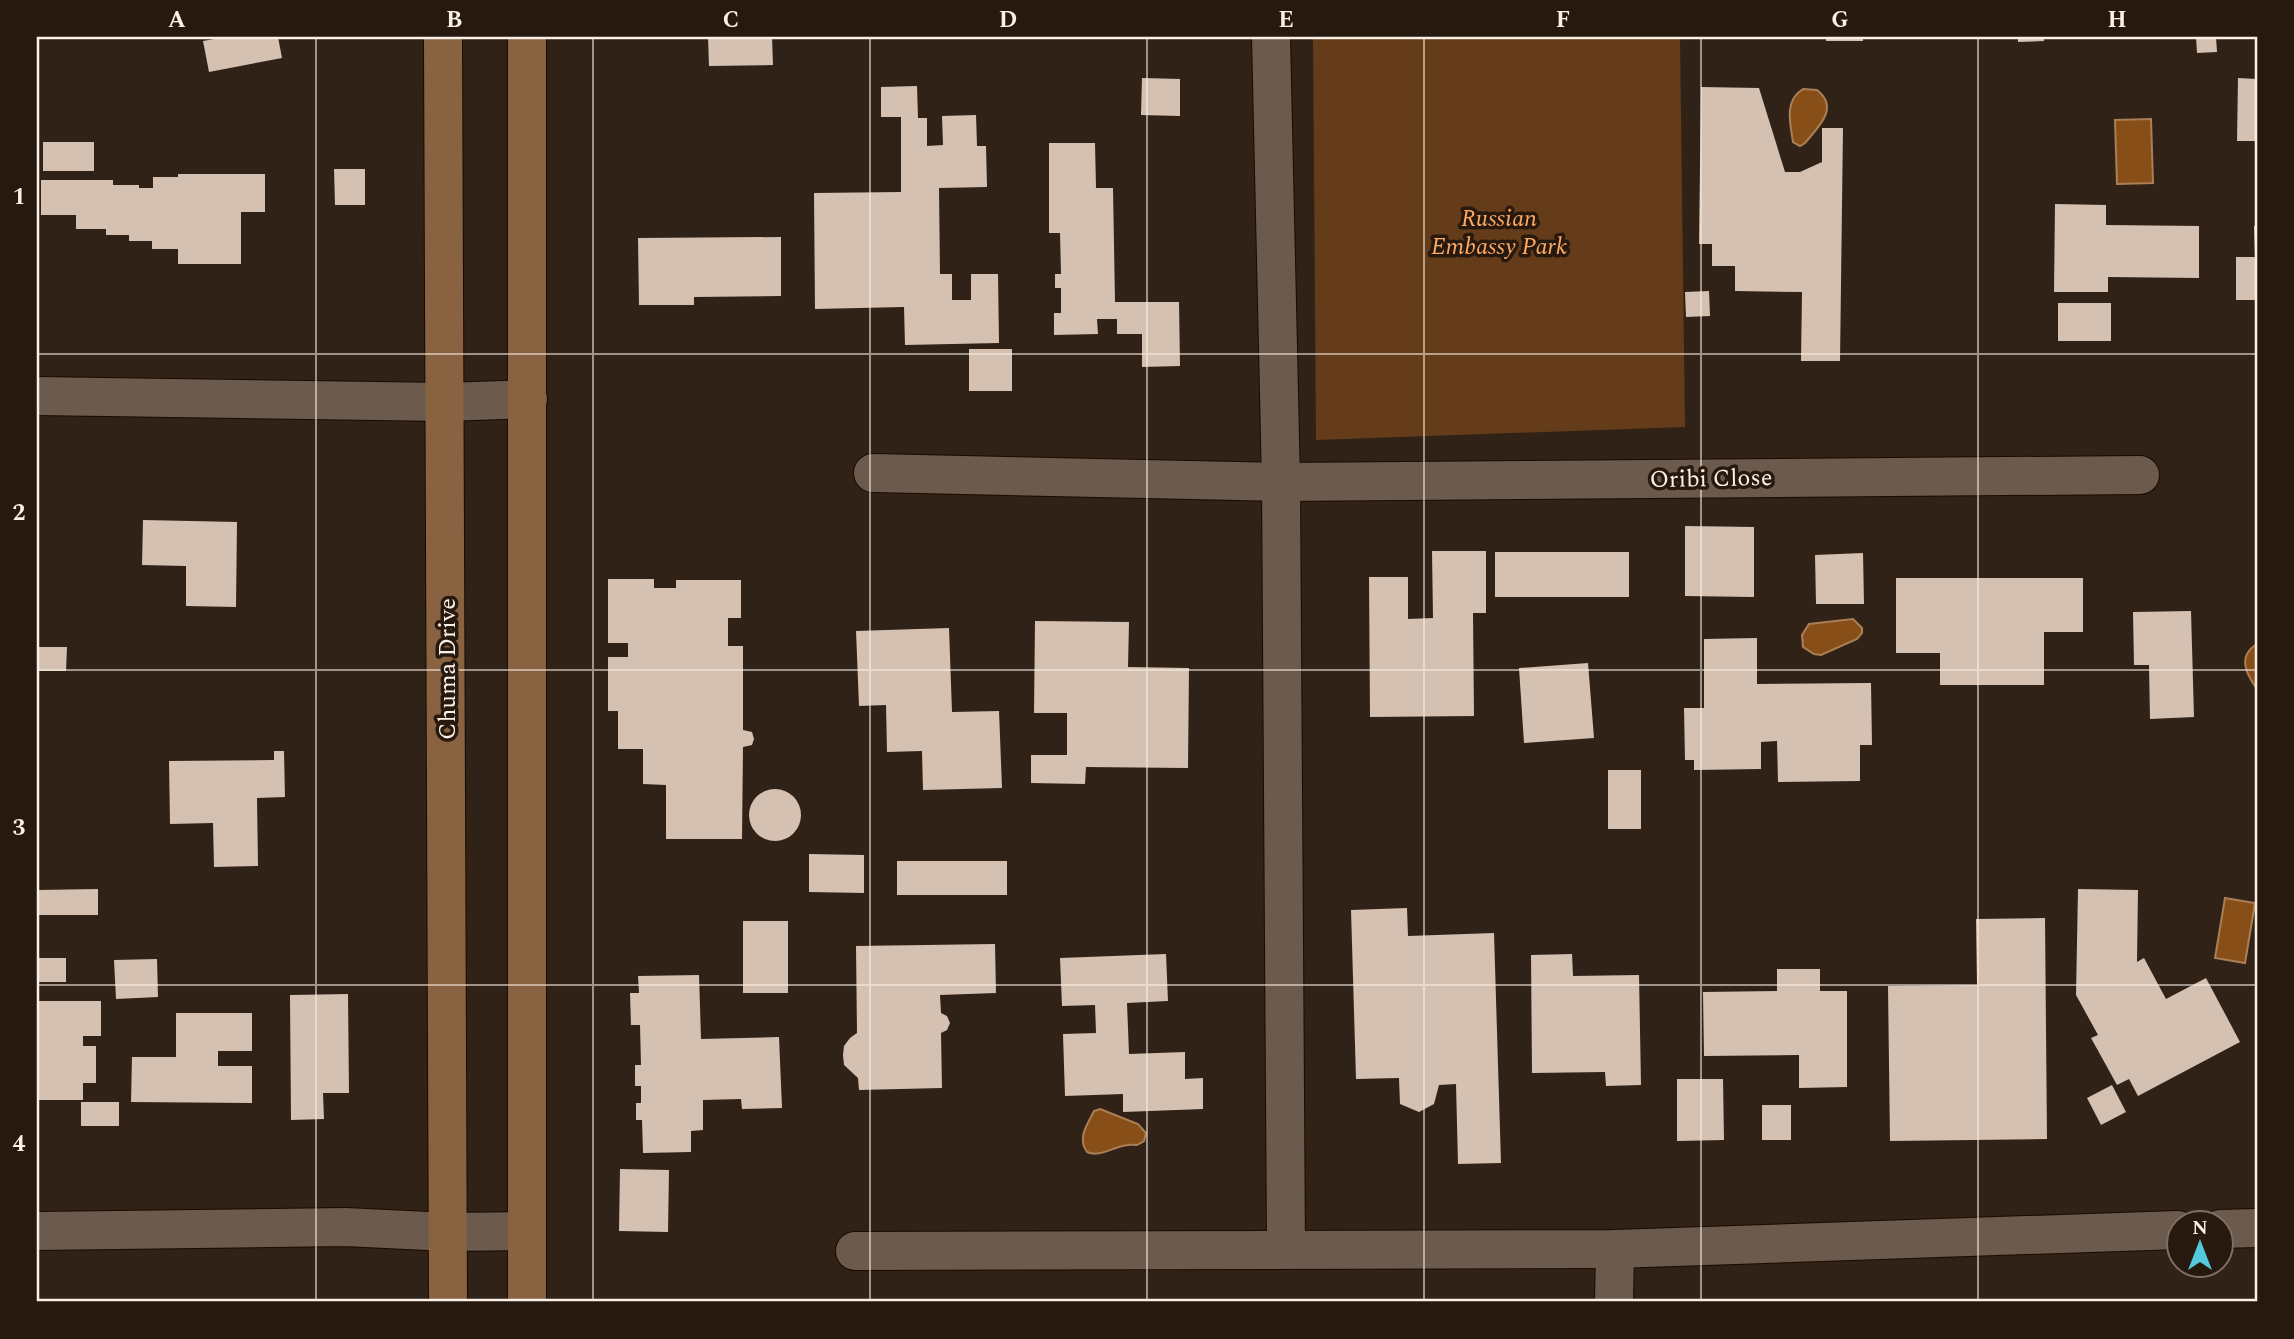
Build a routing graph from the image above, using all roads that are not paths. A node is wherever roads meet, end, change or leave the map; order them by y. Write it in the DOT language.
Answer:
graph roads {
  1 [pos="443,37"];
  2 [pos="527,37"];
  3 [pos="1270,37"];
  4 [pos="37,396"];
  5 [pos="528,399"];
  6 [pos="446,402"];
  7 [pos="873,473"];
  8 [pos="2140,475"];
  9 [pos="1282,482"];
  10 [pos="2257,1228"];
  11 [pos="2234,1229"];
  12 [pos="37,1231"];
  13 [pos="527,1231"];
  14 [pos="2164,1231"];
  15 [pos="449,1232"];
  16 [pos="1286,1249"];
  17 [pos="1615,1249"];
  18 [pos="855,1251"];
  19 [pos="448,1302"];
  20 [pos="527,1302"];
  21 [pos="1614,1302"];
  1 -- 6 [label="main road, Chuma Drive"];
  2 -- 5 [label="main road"];
  3 -- 9 [label="street"];
  4 -- 6 [label="street"];
  5 -- 6 [label="street"];
  5 -- 13 [label="main road"];
  6 -- 15 [label="main road, Chuma Drive"];
  7 -- 9 [label="street, Oribi Close"];
  8 -- 9 [label="street, Oribi Close"];
  9 -- 16 [label="street"];
  10 -- 11 [label="street"];
  12 -- 15 [label="street"];
  13 -- 15 [label="street"];
  13 -- 20 [label="main road"];
  14 -- 17 [label="street"];
  15 -- 19 [label="main road, Chuma Drive"];
  16 -- 17 [label="street"];
  16 -- 18 [label="street"];
  17 -- 21 [label="street"];
}
